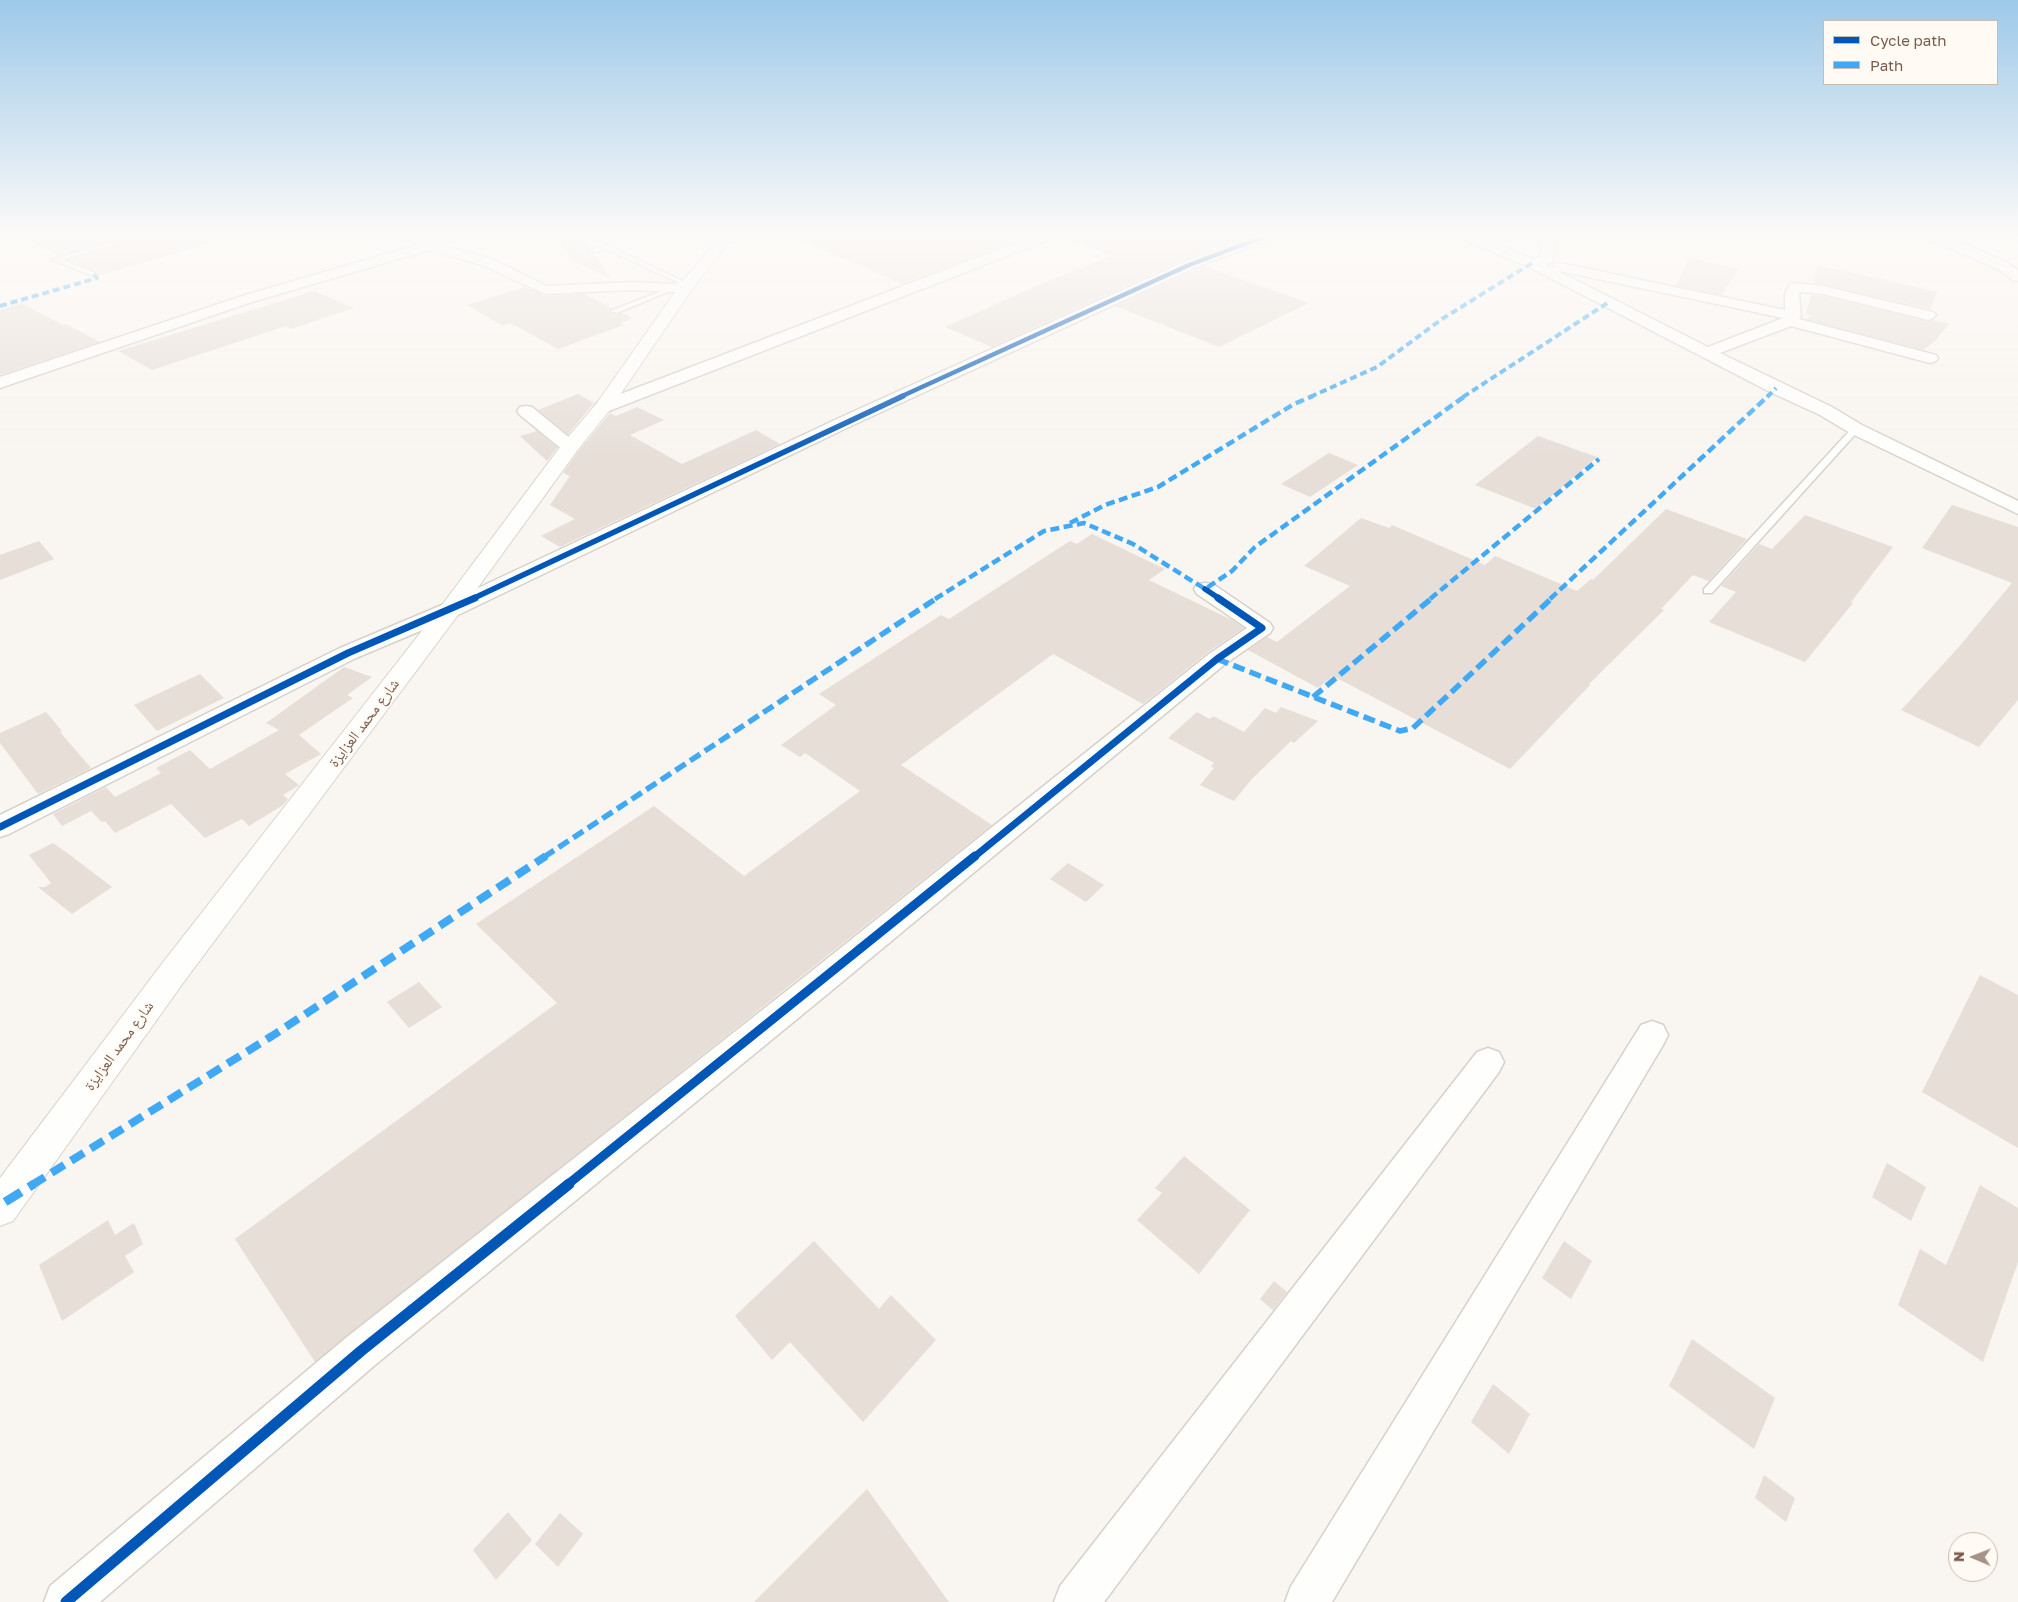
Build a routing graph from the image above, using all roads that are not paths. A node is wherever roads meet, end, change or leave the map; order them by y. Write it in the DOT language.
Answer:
graph roads {
  1 [pos="209,312"];
  2 [pos="665,312"];
  3 [pos="852,312"];
  4 [pos="1087,312"];
  5 [pos="1628,312"];
  6 [pos="1762,312"];
  7 [pos="1792,312"];
  8 [pos="1909,312"];
  9 [pos="1928,316"];
  10 [pos="1792,319"];
  11 [pos="1708,352"];
  12 [pos="1930,358"];
  13 [pos="0,383"];
  14 [pos="603,407"];
  15 [pos="526,410"];
  16 [pos="1856,429"];
  17 [pos="570,447"];
  18 [pos="2018,508"];
  19 [pos="1205,589"];
  20 [pos="1708,591"];
  21 [pos="450,610"];
  22 [pos="0,827"];
  23 [pos="1652,1035"];
  24 [pos="1488,1062"];
  25 [pos="0,1208"];
  26 [pos="66,1602"];
  27 [pos="1076,1602"];
  28 [pos="1307,1602"];
  1 -- 13 [label="street"];
  2 -- 14 [label="main road, شارع محمد العزايزة"];
  3 -- 14 [label="street"];
  4 -- 21 [label="street"];
  5 -- 11 [label="street"];
  6 -- 10 [label="street"];
  7 -- 10 [label="street"];
  8 -- 9 [label="street"];
  10 -- 11 [label="street"];
  10 -- 12 [label="street"];
  11 -- 16 [label="street"];
  14 -- 17 [label="main road, شارع محمد العزايزة"];
  15 -- 17 [label="street"];
  16 -- 18 [label="street"];
  16 -- 20 [label="lane"];
  17 -- 21 [label="main road, شارع محمد العزايزة"];
  19 -- 26 [label="street"];
  21 -- 22 [label="street"];
  21 -- 25 [label="main road, شارع محمد العزايزة"];
  23 -- 28 [label="street"];
  24 -- 27 [label="street"];
}
